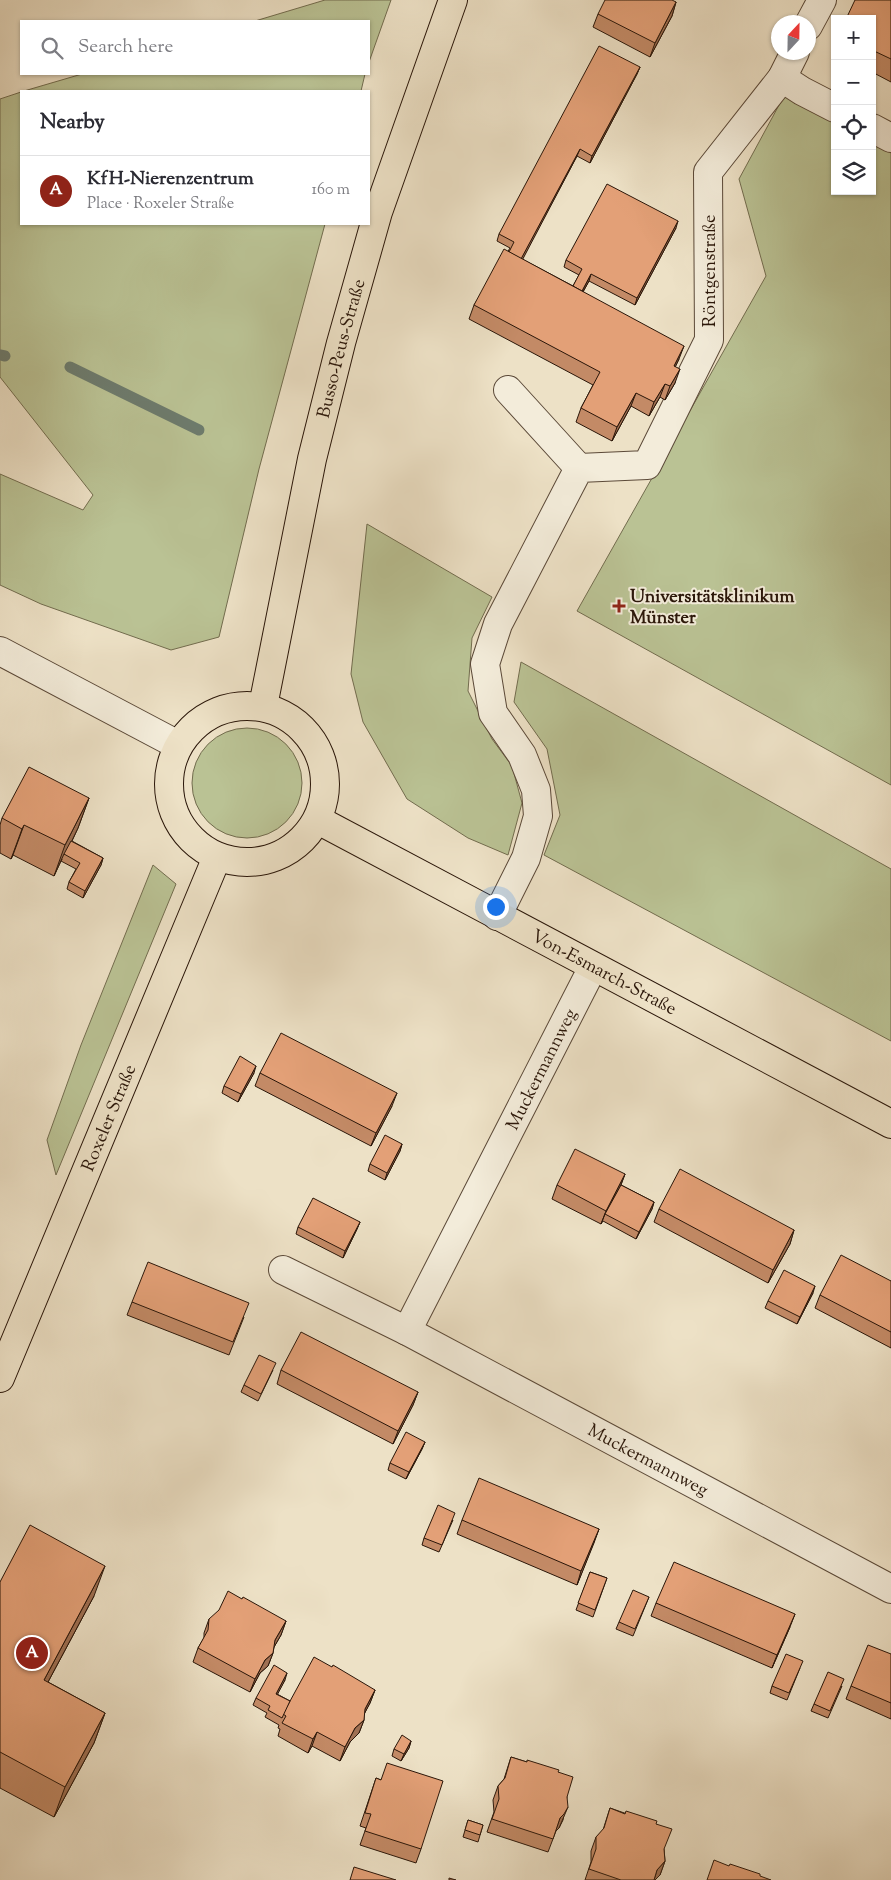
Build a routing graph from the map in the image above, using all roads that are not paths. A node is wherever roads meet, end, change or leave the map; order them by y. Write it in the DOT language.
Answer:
graph roads {
  1 [pos="453,0"];
  2 [pos="822,0"];
  3 [pos="814,15"];
  4 [pos="791,60"];
  5 [pos="782,78"];
  6 [pos="831,106"];
  7 [pos="876,130"];
  8 [pos="891,138"];
  9 [pos="508,390"];
  10 [pos="579,468"];
  11 [pos="0,651"];
  12 [pos="263,706"];
  13 [pos="178,746"];
  14 [pos="318,820"];
  15 [pos="216,857"];
  16 [pos="497,916"];
  17 [pos="593,967"];
  18 [pos="891,1124"];
  19 [pos="283,1270"];
  20 [pos="407,1330"];
  21 [pos="0,1378"];
  22 [pos="891,1589"];
  1 -- 12 [label="main road, Busso-Peus-Straße"];
  2 -- 3 [label="street"];
  4 -- 5 [label="street, Röntgenstraße"];
  5 -- 6 [label="street"];
  5 -- 10 [label="street, Röntgenstraße"];
  7 -- 8 [label="street"];
  9 -- 10 [label="street"];
  10 -- 16 [label="street"];
  11 -- 13 [label="street"];
  12 -- 13 [label="main road"];
  12 -- 14 [label="main road"];
  13 -- 15 [label="main road"];
  14 -- 15 [label="main road"];
  14 -- 16 [label="main road, Von-Esmarch-Straße"];
  15 -- 21 [label="main road, Roxeler Straße"];
  16 -- 17 [label="main road, Von-Esmarch-Straße"];
  17 -- 18 [label="main road, Von-Esmarch-Straße"];
  17 -- 20 [label="street, Muckermannweg"];
  19 -- 20 [label="street, Muckermannweg"];
  20 -- 22 [label="street, Muckermannweg"];
}
